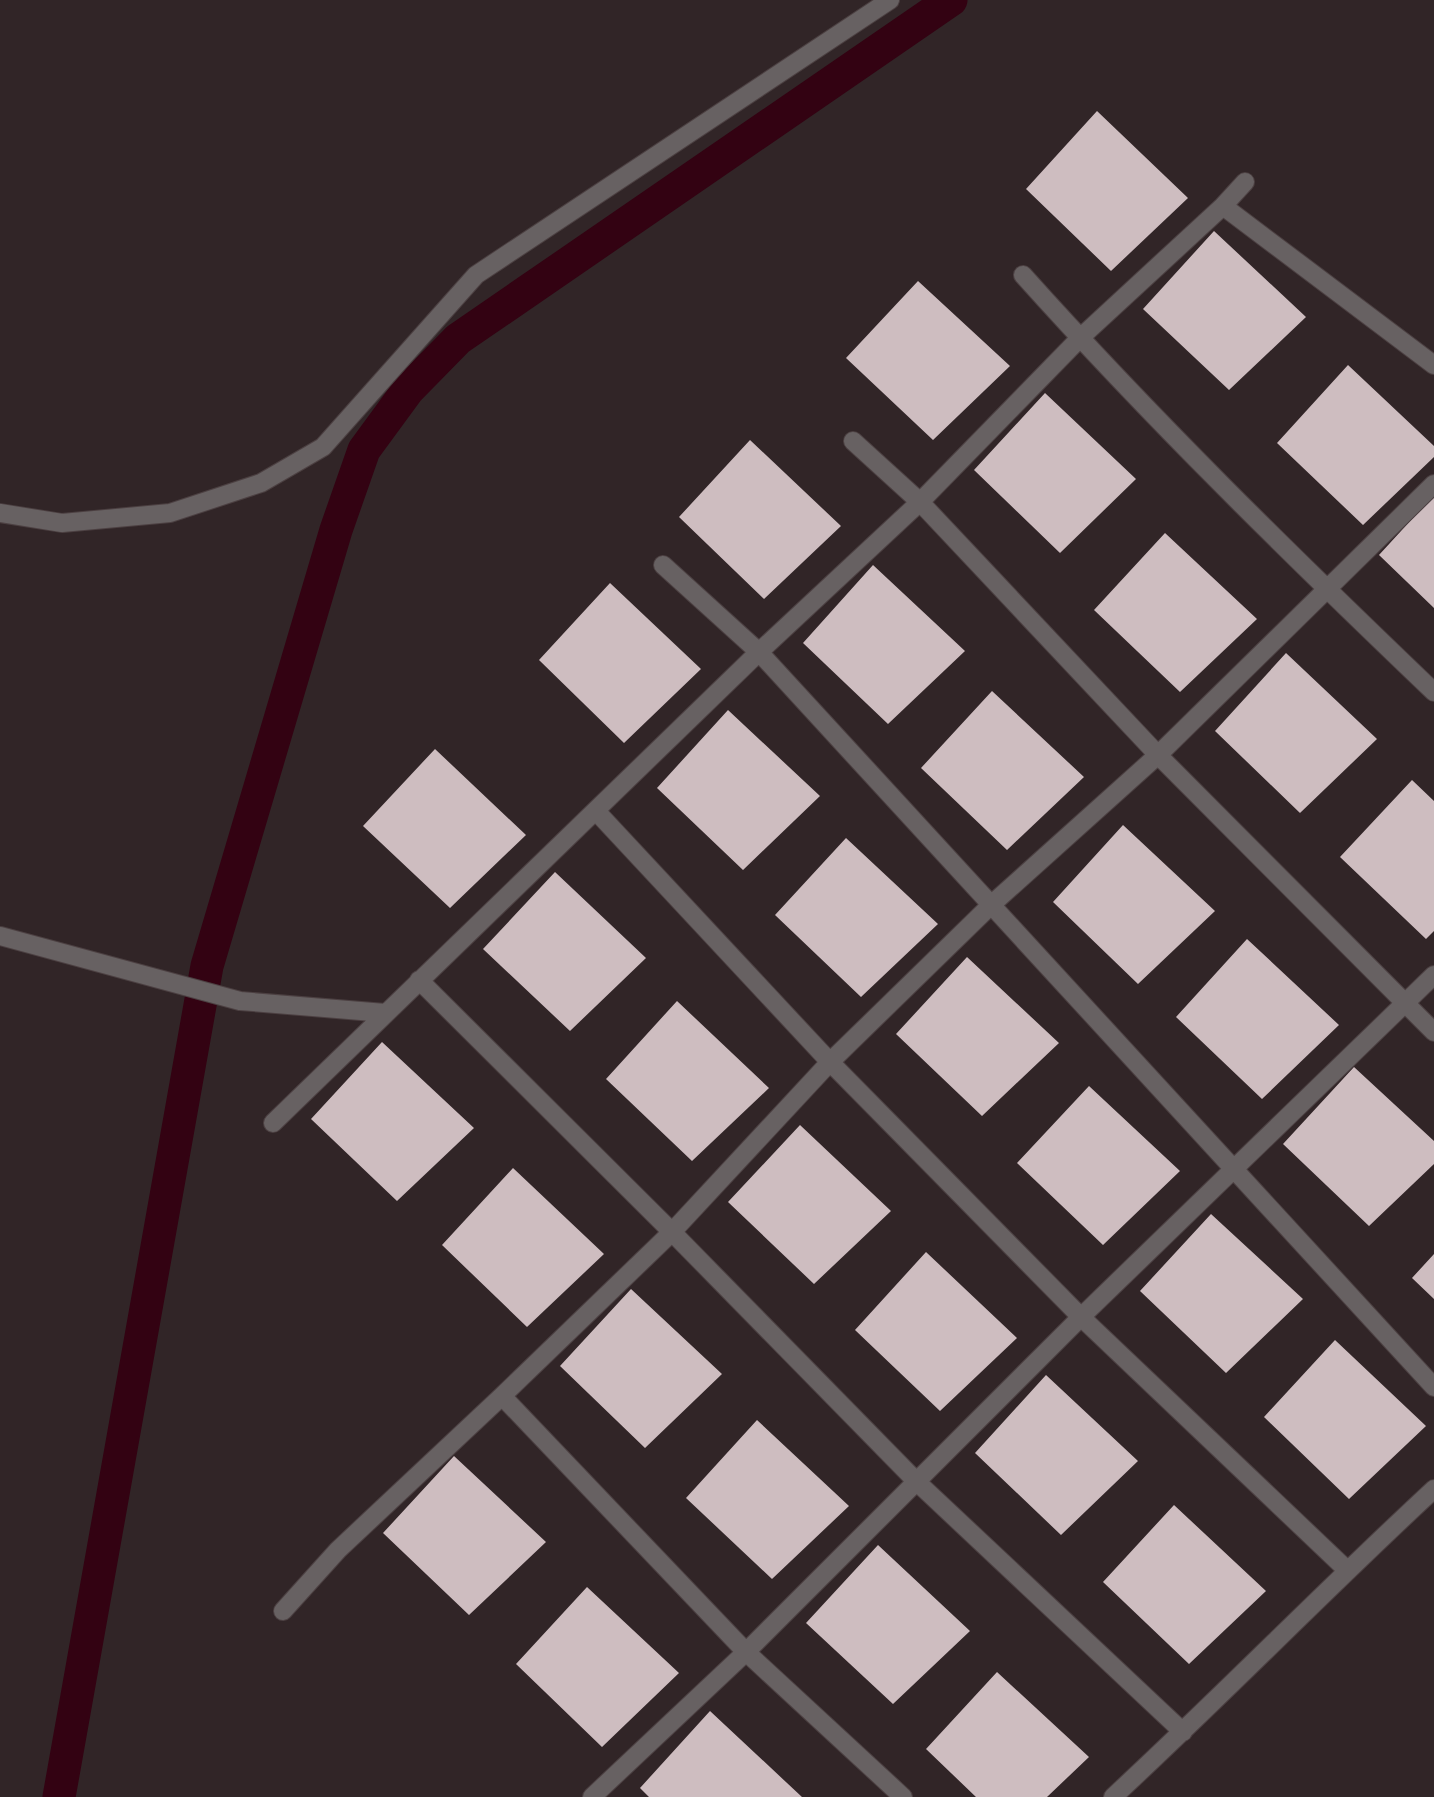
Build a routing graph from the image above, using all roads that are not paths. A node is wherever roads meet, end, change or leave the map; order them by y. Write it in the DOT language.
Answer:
graph roads {
  1 [pos="890,0"];
  2 [pos="1245,182"];
  3 [pos="1223,206"];
  4 [pos="1023,275"];
  5 [pos="1080,338"];
  6 [pos="1434,365"];
  7 [pos="853,441"];
  8 [pos="1434,484"];
  9 [pos="919,502"];
  10 [pos="0,513"];
  11 [pos="663,565"];
  12 [pos="1328,590"];
  13 [pos="759,652"];
  14 [pos="1434,692"];
  15 [pos="1158,755"];
  16 [pos="596,811"];
  17 [pos="991,905"];
  18 [pos="0,936"];
  19 [pos="1434,975"];
  20 [pos="419,980"];
  21 [pos="1405,1002"];
  22 [pos="385,1013"];
  23 [pos="1434,1032"];
  24 [pos="830,1062"];
  25 [pos="274,1123"];
  26 [pos="1235,1170"];
  27 [pos="672,1232"];
  28 [pos="1081,1317"];
  29 [pos="1434,1387"];
  30 [pos="502,1396"];
  31 [pos="917,1482"];
  32 [pos="1434,1489"];
  33 [pos="1347,1570"];
  34 [pos="283,1611"];
  35 [pos="746,1652"];
  36 [pos="1183,1732"];
  37 [pos="592,1797"];
  38 [pos="903,1797"];
  39 [pos="1113,1797"];
  1 -- 10 [label="street"];
  2 -- 3 [label="street"];
  3 -- 5 [label="street"];
  3 -- 6 [label="street"];
  4 -- 5 [label="street"];
  5 -- 9 [label="street"];
  5 -- 12 [label="street"];
  7 -- 9 [label="street"];
  8 -- 12 [label="street"];
  9 -- 13 [label="street"];
  9 -- 15 [label="street"];
  11 -- 13 [label="street"];
  12 -- 14 [label="street"];
  12 -- 15 [label="street"];
  13 -- 16 [label="street"];
  13 -- 17 [label="street"];
  15 -- 17 [label="street"];
  15 -- 21 [label="street"];
  16 -- 20 [label="street"];
  16 -- 24 [label="street"];
  17 -- 24 [label="street"];
  17 -- 26 [label="street"];
  18 -- 22 [label="street"];
  19 -- 21 [label="street"];
  20 -- 22 [label="street"];
  20 -- 27 [label="street"];
  21 -- 23 [label="street"];
  21 -- 26 [label="street"];
  22 -- 25 [label="street"];
  24 -- 27 [label="street"];
  24 -- 28 [label="street"];
  26 -- 28 [label="street"];
  26 -- 29 [label="street"];
  27 -- 30 [label="street"];
  27 -- 31 [label="street"];
  28 -- 31 [label="street"];
  28 -- 33 [label="street"];
  30 -- 34 [label="street"];
  30 -- 35 [label="street"];
  31 -- 35 [label="street"];
  31 -- 36 [label="street"];
  32 -- 33 [label="street"];
  33 -- 36 [label="street"];
  35 -- 37 [label="street"];
  35 -- 38 [label="street"];
  36 -- 39 [label="street"];
}
